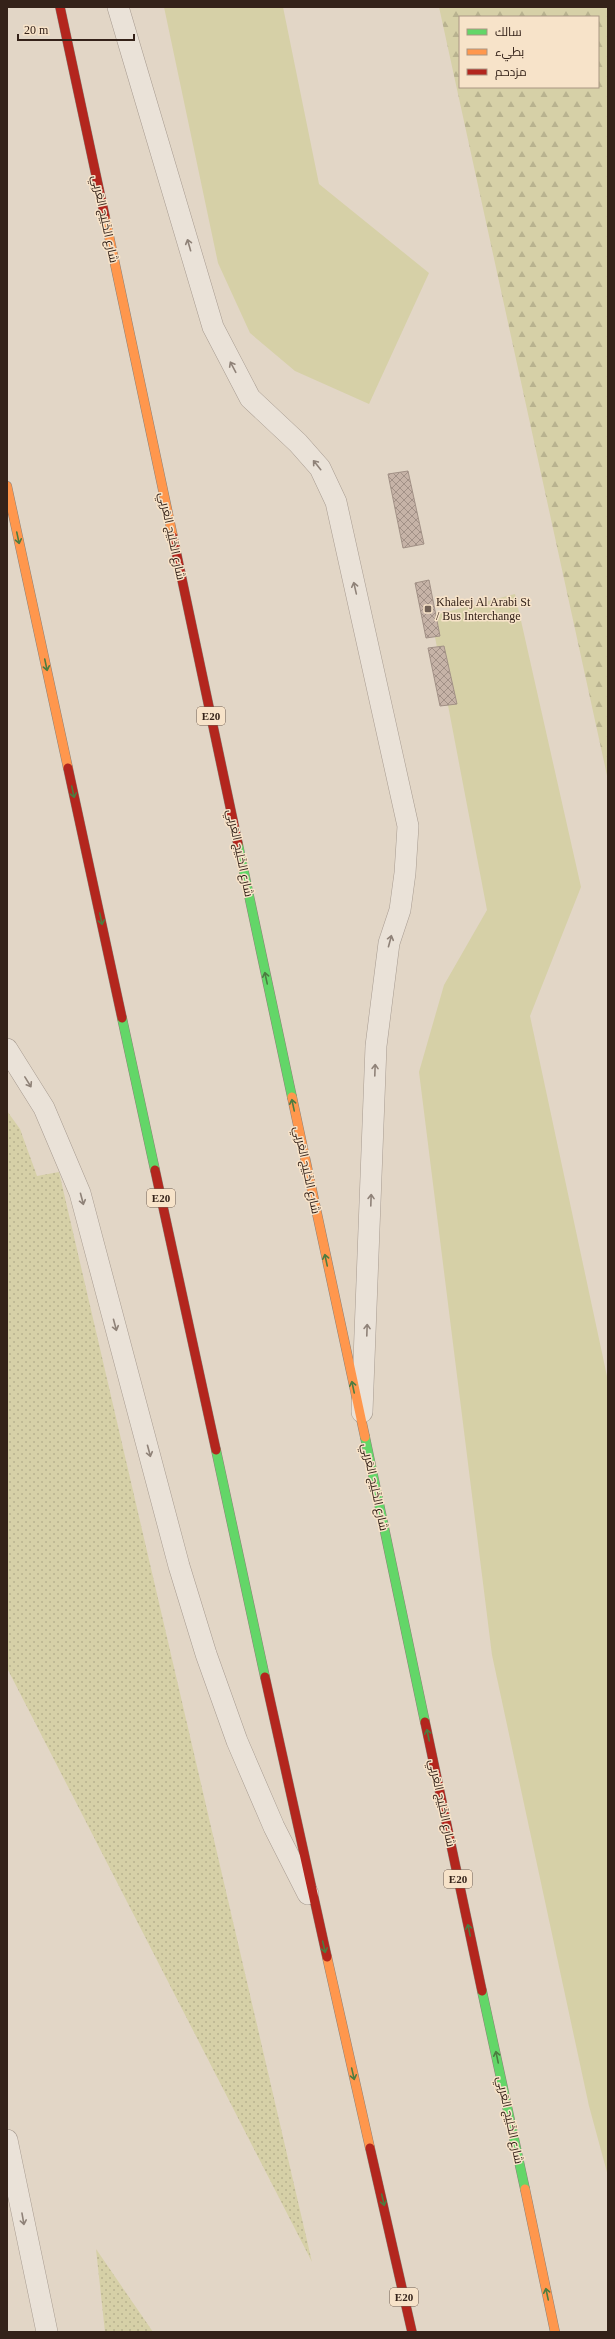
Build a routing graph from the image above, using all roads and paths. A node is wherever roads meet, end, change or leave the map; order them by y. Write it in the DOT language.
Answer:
graph roads {
  1 [pos="60,7"];
  2 [pos="118,7"];
  3 [pos="7,486"];
  4 [pos="7,1049"];
  5 [pos="361,1425"];
  6 [pos="315,1909"];
  7 [pos="7,2140"];
  8 [pos="12,2188"];
  9 [pos="47,2332"];
  10 [pos="412,2332"];
  11 [pos="556,2332"];
  5 -- 1 [label="highway, شارع الخَلِيج العَربِي / E20, one-way"];
  5 -- 2 [label="lane, one-way"];
  3 -- 6 [label="highway, E20, one-way"];
  4 -- 6 [label="lane, one-way"];
  11 -- 5 [label="highway, شارع الخَلِيج العَربِي / E20, one-way"];
  6 -- 10 [label="highway, E20, one-way"];
  7 -- 8 [label="lane"];
  8 -- 9 [label="lane, one-way"];
}
